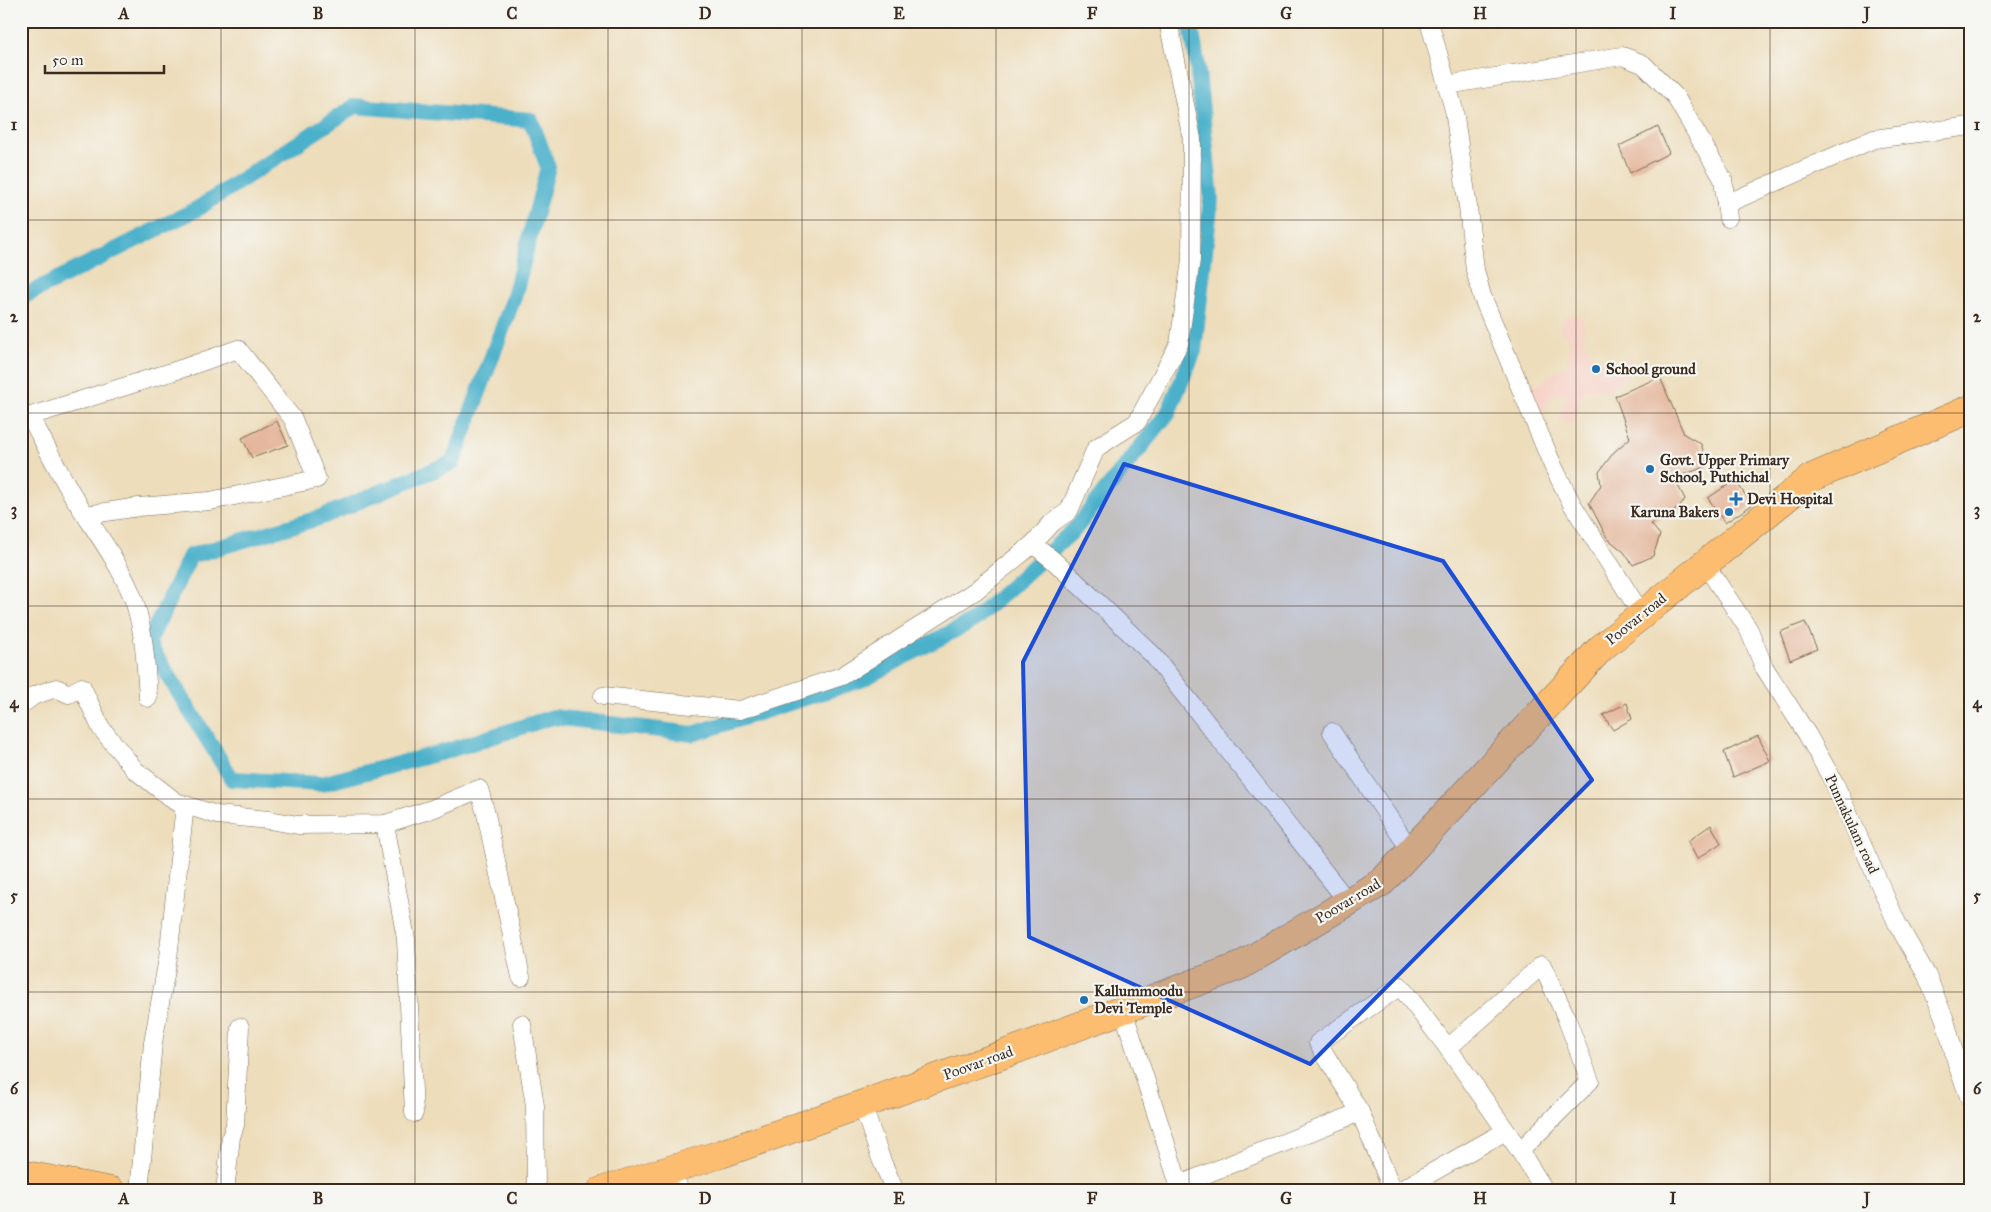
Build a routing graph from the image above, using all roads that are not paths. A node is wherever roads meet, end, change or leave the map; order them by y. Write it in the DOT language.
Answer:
graph roads {
  1 [pos="1168,21"];
  2 [pos="1429,21"];
  3 [pos="1447,85"];
  4 [pos="1970,126"];
  5 [pos="1970,409"];
  6 [pos="26,418"];
  7 [pos="86,515"];
  8 [pos="1035,545"];
  9 [pos="1703,565"];
  10 [pos="1642,615"];
  11 [pos="603,696"];
  12 [pos="148,698"];
  13 [pos="21,704"];
  14 [pos="1332,732"];
  15 [pos="185,805"];
  16 [pos="385,824"];
  17 [pos="1411,851"];
  18 [pos="1348,902"];
  19 [pos="520,976"];
  20 [pos="1123,1010"];
  21 [pos="522,1024"];
  22 [pos="240,1027"];
  23 [pos="1448,1048"];
  24 [pos="1970,1099"];
  25 [pos="862,1104"];
  26 [pos="1360,1112"];
  27 [pos="414,1113"];
  28 [pos="1506,1131"];
  29 [pos="1520,1152"];
  30 [pos="21,1174"];
  31 [pos="676,1180"];
  32 [pos="1180,1188"];
  33 [pos="111,1191"];
  34 [pos="139,1191"];
  35 [pos="225,1191"];
  36 [pos="536,1191"];
  37 [pos="601,1191"];
  38 [pos="895,1191"];
  39 [pos="1394,1191"];
  40 [pos="1400,1191"];
  41 [pos="1546,1191"];
  1 -- 8 [label="street"];
  2 -- 3 [label="street"];
  3 -- 4 [label="street"];
  3 -- 10 [label="street"];
  5 -- 9 [label="main road, Poovar road"];
  6 -- 7 [label="street"];
  6 -- 7 [label="street"];
  7 -- 12 [label="street"];
  8 -- 11 [label="street"];
  8 -- 18 [label="street"];
  9 -- 10 [label="main road, Poovar road"];
  9 -- 24 [label="street, Punnakulam road"];
  10 -- 17 [label="main road, Poovar road"];
  13 -- 15 [label="street"];
  14 -- 17 [label="street"];
  15 -- 16 [label="street"];
  15 -- 34 [label="street"];
  16 -- 19 [label="street"];
  16 -- 27 [label="street"];
  17 -- 18 [label="main road, Poovar road"];
  18 -- 20 [label="main road, Poovar road"];
  20 -- 25 [label="main road, Poovar road"];
  20 -- 32 [label="street"];
  21 -- 36 [label="street"];
  22 -- 35 [label="street"];
  23 -- 26 [label="street"];
  23 -- 28 [label="street"];
  23 -- 29 [label="street"];
  25 -- 31 [label="main road, Poovar road"];
  25 -- 38 [label="street"];
  26 -- 32 [label="street"];
  26 -- 39 [label="street"];
  28 -- 29 [label="street"];
  28 -- 40 [label="street"];
  29 -- 41 [label="street"];
  30 -- 33 [label="main road"];
  31 -- 37 [label="main road, Poovar road"];
}
